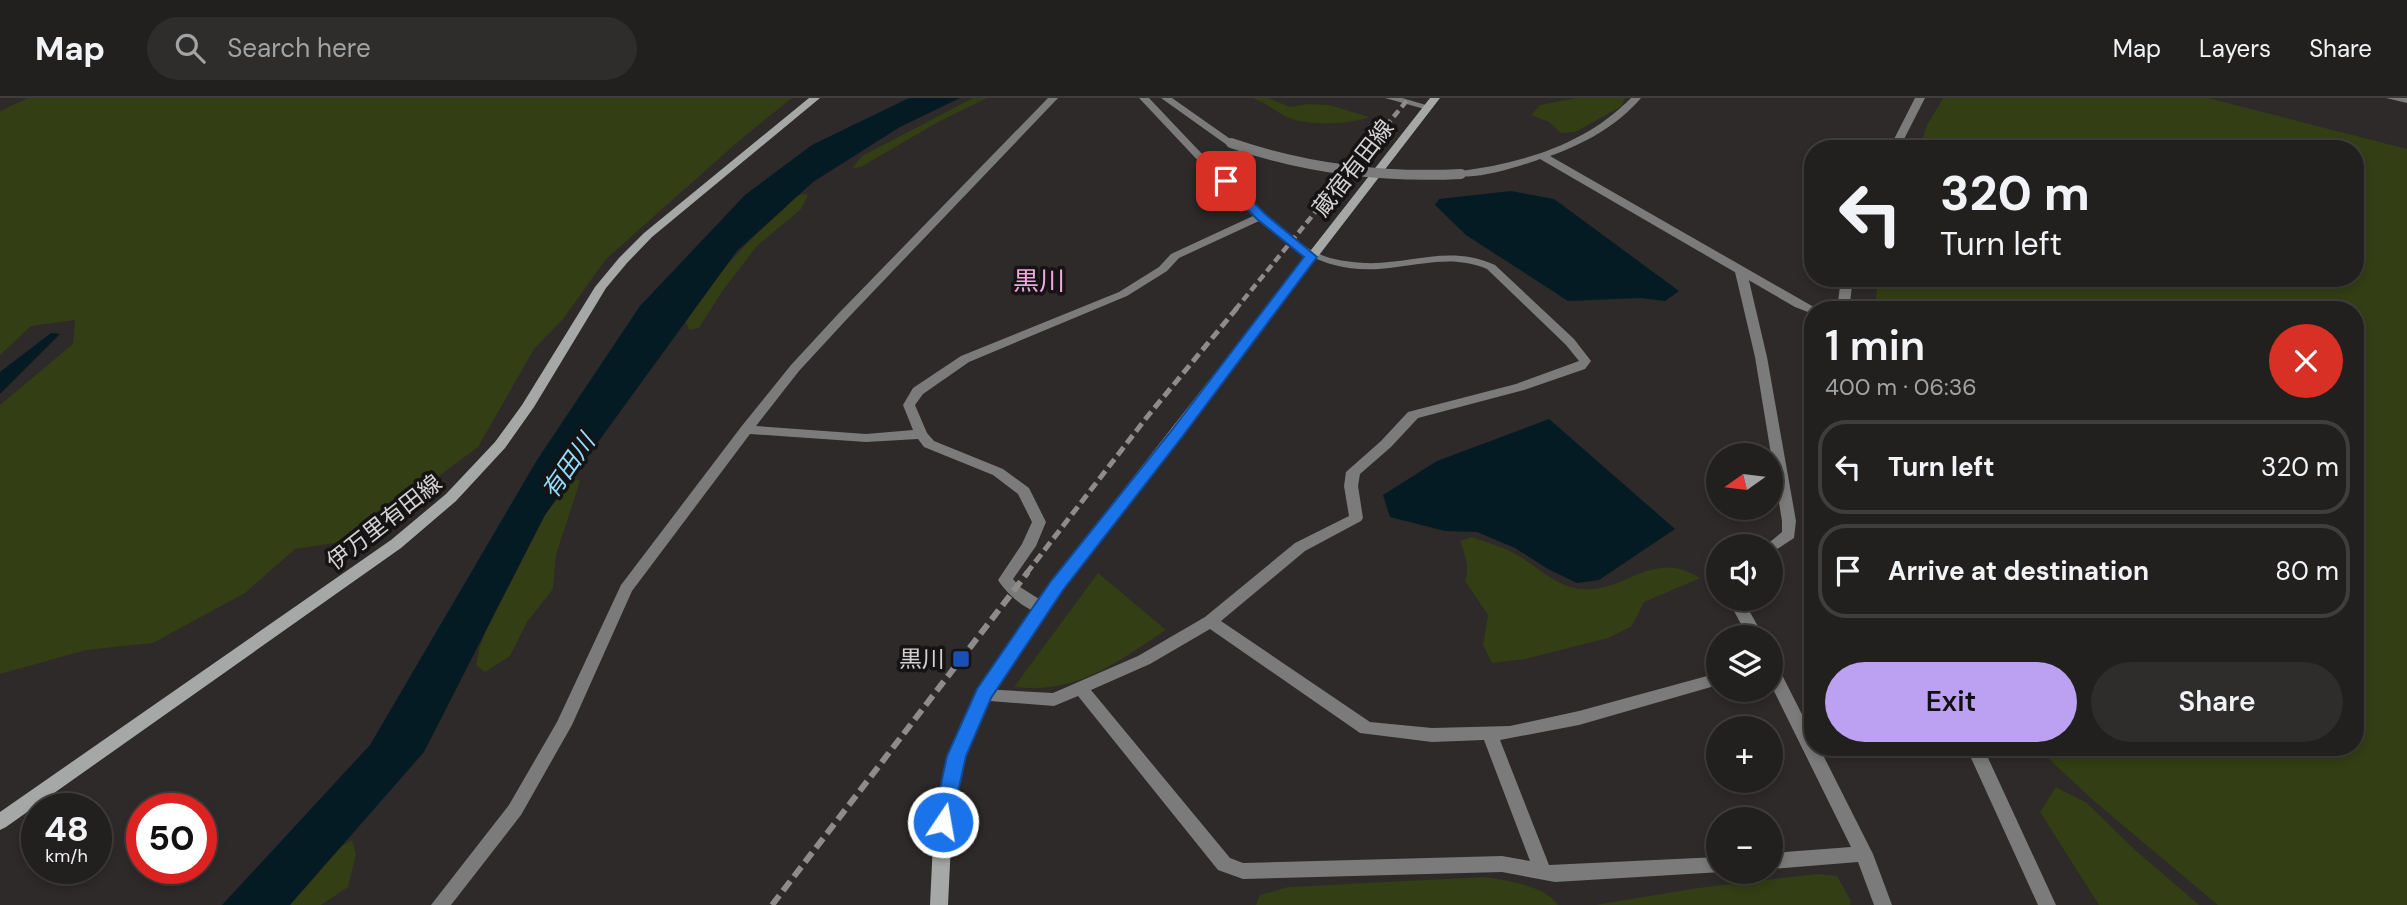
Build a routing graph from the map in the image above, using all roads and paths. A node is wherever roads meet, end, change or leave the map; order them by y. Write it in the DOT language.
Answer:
graph roads {
  1 [pos="815,98"];
  2 [pos="1053,98"];
  3 [pos="1144,98"];
  4 [pos="1166,98"];
  5 [pos="1390,98"];
  6 [pos="1636,98"];
  7 [pos="1920,98"];
  8 [pos="2391,98"];
  9 [pos="2407,100"];
  10 [pos="1431,102"];
  11 [pos="1899,140"];
  12 [pos="1542,156"];
  13 [pos="1261,216"];
  14 [pos="1311,257"];
  15 [pos="1741,272"];
  16 [pos="1804,307"];
  17 [pos="746,430"];
  18 [pos="921,434"];
  19 [pos="1783,539"];
  20 [pos="1042,608"];
  21 [pos="1210,621"];
  22 [pos="1706,682"];
  23 [pos="1081,689"];
  24 [pos="1783,693"];
  25 [pos="983,695"];
  26 [pos="1489,733"];
  27 [pos="1804,735"];
  28 [pos="1815,756"];
  29 [pos="1978,756"];
  30 [pos="0,822"];
  31 [pos="1864,854"];
  32 [pos="1783,860"];
  33 [pos="1706,866"];
  34 [pos="1544,872"];
  35 [pos="440,905"];
  36 [pos="939,905"];
  37 [pos="1883,905"];
  38 [pos="2047,905"];
  1 -- 30 [label="main road, 伊万里有田線"];
  2 -- 17 [label="street"];
  3 -- 13 [label="street"];
  4 -- 12 [label="street, bridge"];
  5 -- 10 [label="street"];
  6 -- 12 [label="street"];
  7 -- 11 [label="street"];
  8 -- 9 [label="street"];
  10 -- 14 [label="main road, 蔵宿有田線"];
  12 -- 15 [label="street"];
  13 -- 14 [label="street"];
  13 -- 18 [label="street"];
  14 -- 20 [label="main road, 蔵宿有田線"];
  14 -- 21 [label="street"];
  15 -- 16 [label="street"];
  15 -- 19 [label="street"];
  17 -- 18 [label="street"];
  17 -- 35 [label="street"];
  18 -- 20 [label="street"];
  20 -- 25 [label="main road, 蔵宿有田線"];
  21 -- 23 [label="street"];
  21 -- 26 [label="street"];
  22 -- 26 [label="street"];
  23 -- 25 [label="street"];
  23 -- 34 [label="street"];
  24 -- 27 [label="street"];
  25 -- 36 [label="main road, 蔵宿有田線"];
  26 -- 34 [label="street"];
  28 -- 31 [label="street"];
  29 -- 38 [label="street"];
  31 -- 32 [label="street"];
  31 -- 37 [label="street"];
  33 -- 34 [label="street"];
}
